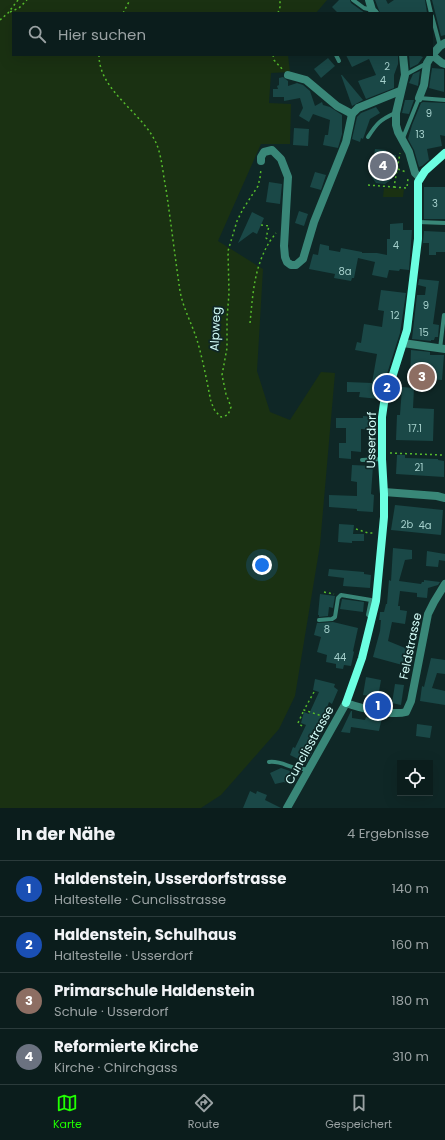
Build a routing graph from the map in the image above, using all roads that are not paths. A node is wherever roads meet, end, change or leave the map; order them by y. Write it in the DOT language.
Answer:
graph roads {
  1 [pos="353,0"];
  2 [pos="369,0"];
  3 [pos="428,0"];
  4 [pos="372,12"];
  5 [pos="431,12"];
  6 [pos="433,19"];
  7 [pos="443,44"];
  8 [pos="433,54"];
  9 [pos="337,56"];
  10 [pos="403,56"];
  11 [pos="431,56"];
  12 [pos="433,56"];
  13 [pos="340,61"];
  14 [pos="427,63"];
  15 [pos="445,64"];
  16 [pos="288,75"];
  17 [pos="405,75"];
  18 [pos="400,91"];
  19 [pos="419,98"];
  20 [pos="445,100"];
  21 [pos="396,113"];
  22 [pos="352,114"];
  23 [pos="368,137"];
  24 [pos="402,140"];
  25 [pos="445,154"];
  26 [pos="261,162"];
  27 [pos="420,178"];
  28 [pos="417,222"];
  29 [pos="445,223"];
  30 [pos="444,315"];
  31 [pos="403,343"];
  32 [pos="442,349"];
  33 [pos="384,456"];
  34 [pos="362,460"];
  35 [pos="384,492"];
  36 [pos="445,498"];
  37 [pos="445,584"];
  38 [pos="373,618"];
  39 [pos="319,620"];
  40 [pos="346,703"];
  41 [pos="403,713"];
  42 [pos="269,762"];
  43 [pos="310,768"];
  44 [pos="287,808"];
  1 -- 4 [label="lane"];
  2 -- 4 [label="street"];
  3 -- 5 [label="lane"];
  6 -- 7 [label="lane"];
  7 -- 8 [label="street"];
  9 -- 13 [label="lane"];
  10 -- 17 [label="street"];
  11 -- 14 [label="street"];
  12 -- 15 [label="street"];
  14 -- 17 [label="lane"];
  14 -- 19 [label="street"];
  16 -- 22 [label="street"];
  17 -- 18 [label="street"];
  18 -- 21 [label="street"];
  18 -- 22 [label="street"];
  19 -- 20 [label="lane"];
  19 -- 24 [label="lane"];
  21 -- 23 [label="lane"];
  21 -- 24 [label="street"];
  22 -- 26 [label="street"];
  24 -- 27 [label="street"];
  25 -- 27 [label="street"];
  27 -- 28 [label="street, Usserdorf"];
  28 -- 29 [label="lane"];
  28 -- 31 [label="street, Usserdorf"];
  30 -- 32 [label="lane"];
  31 -- 32 [label="street"];
  31 -- 33 [label="street, Usserdorf"];
  33 -- 34 [label="lane"];
  33 -- 35 [label="street, Usserdorf"];
  35 -- 36 [label="street"];
  35 -- 38 [label="street, Usserdorf"];
  37 -- 41 [label="street, Feldstrasse"];
  38 -- 39 [label="lane"];
  38 -- 40 [label="street, Usserdorf"];
  40 -- 41 [label="street, Cunclisstrasse"];
  40 -- 43 [label="street, Cunclisstrasse"];
  42 -- 43 [label="lane"];
  43 -- 44 [label="street, Cunclisstrasse"];
}
